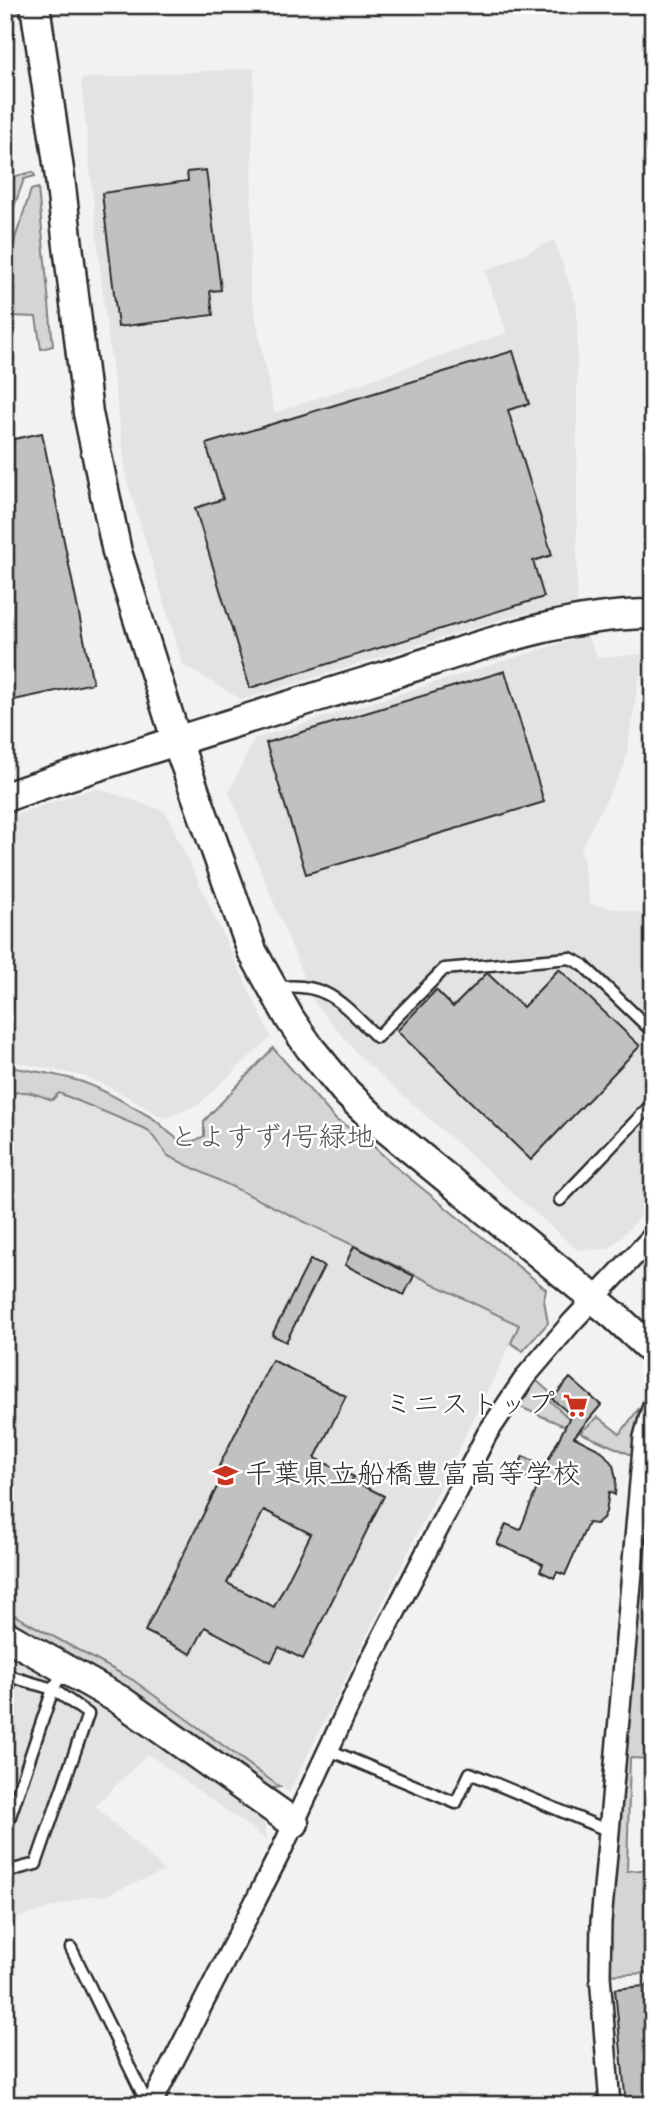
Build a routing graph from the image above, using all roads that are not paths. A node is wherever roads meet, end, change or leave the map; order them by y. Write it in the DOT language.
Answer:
graph roads {
  1 [pos="35,5"];
  2 [pos="653,614"];
  3 [pos="176,739"];
  4 [pos="5,797"];
  5 [pos="272,988"];
  6 [pos="653,1032"];
  7 [pos="653,1104"];
  8 [pos="559,1200"];
  9 [pos="653,1236"];
  10 [pos="594,1299"];
  11 [pos="653,1350"];
  12 [pos="653,1405"];
  13 [pos="5,1635"];
  14 [pos="9,1676"];
  15 [pos="59,1679"];
  16 [pos="5,1698"];
  17 [pos="328,1749"];
  18 [pos="294,1824"];
  19 [pos="5,1831"];
  20 [pos="609,1831"];
  21 [pos="5,1872"];
  22 [pos="71,1948"];
  23 [pos="149,2105"];
  24 [pos="610,2105"];
  1 -- 3 [label="street"];
  2 -- 3 [label="street"];
  3 -- 4 [label="street"];
  3 -- 5 [label="street"];
  5 -- 6 [label="lane"];
  5 -- 10 [label="street"];
  7 -- 8 [label="lane"];
  9 -- 10 [label="street"];
  10 -- 11 [label="street"];
  10 -- 17 [label="street"];
  12 -- 20 [label="street"];
  13 -- 15 [label="street"];
  14 -- 15 [label="lane"];
  14 -- 16 [label="lane"];
  15 -- 18 [label="street"];
  15 -- 19 [label="lane"];
  15 -- 21 [label="lane"];
  17 -- 18 [label="street"];
  17 -- 20 [label="lane"];
  18 -- 23 [label="street"];
  20 -- 24 [label="street"];
  22 -- 23 [label="lane"];
}
